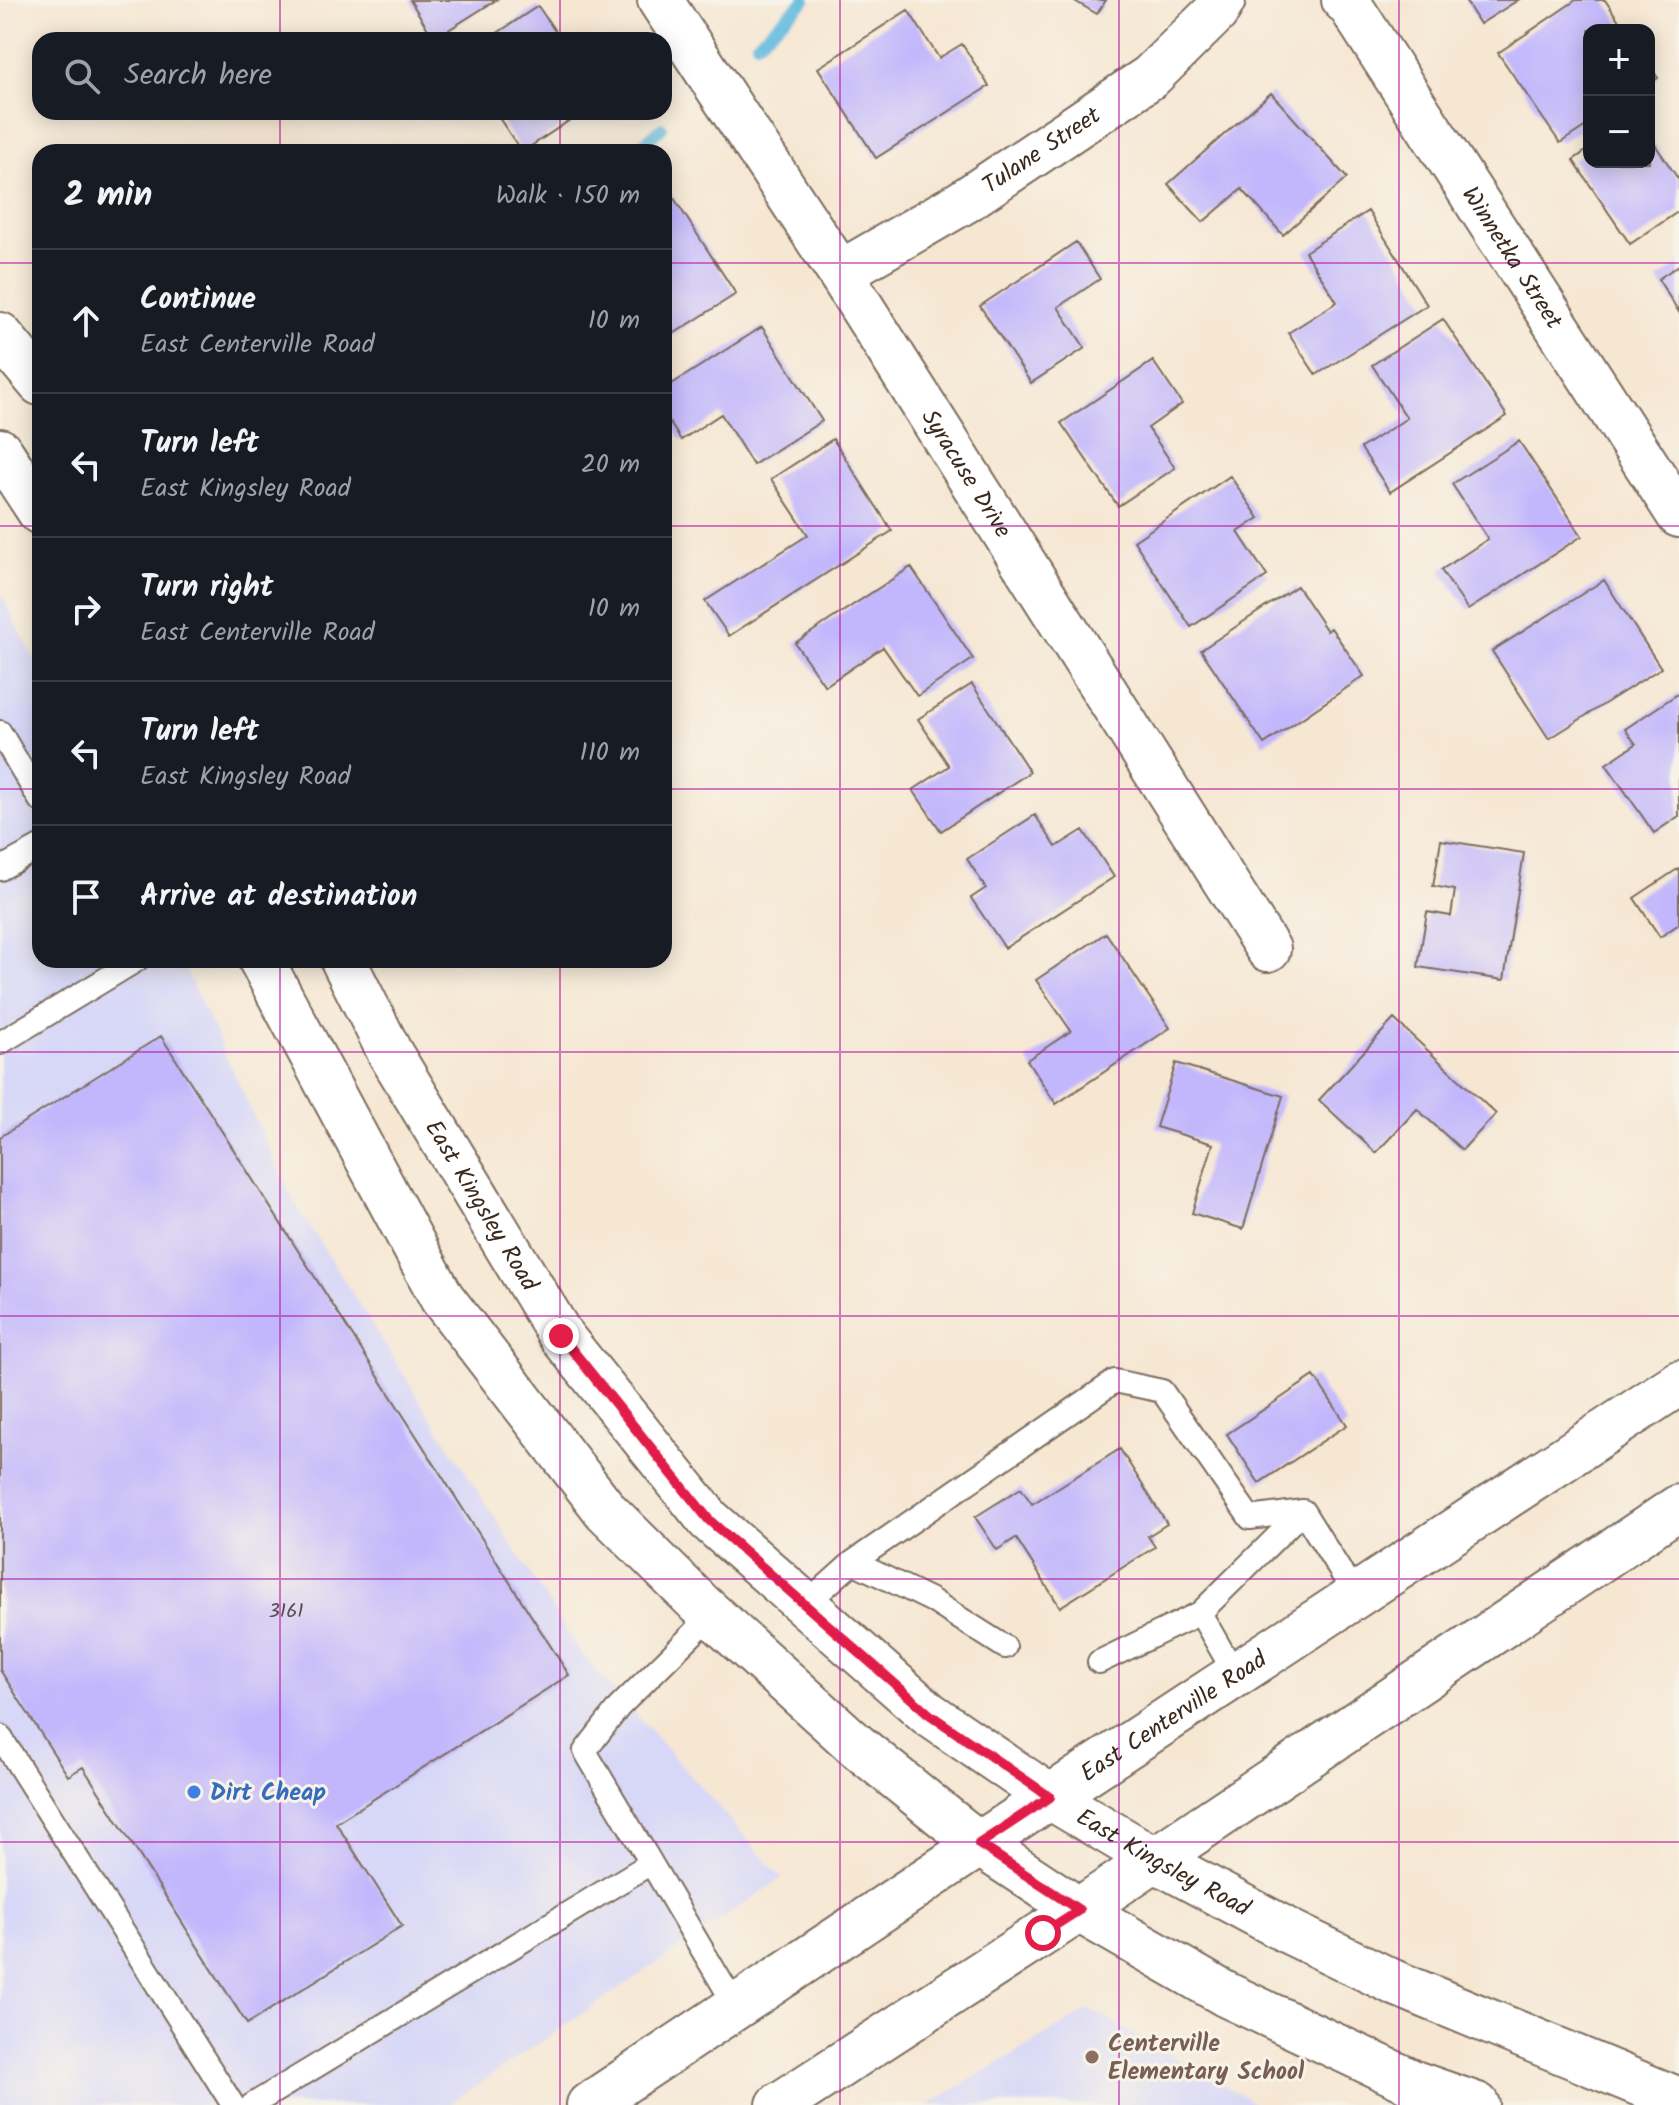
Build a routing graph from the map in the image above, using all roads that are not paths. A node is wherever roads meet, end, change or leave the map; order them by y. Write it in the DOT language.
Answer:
graph roads {
  1 [pos="660,0"];
  2 [pos="1223,0"];
  3 [pos="1344,0"];
  4 [pos="840,273"];
  5 [pos="0,335"];
  6 [pos="32,373"];
  7 [pos="0,451"];
  8 [pos="32,500"];
  9 [pos="1679,515"];
  10 [pos="0,732"];
  11 [pos="32,786"];
  12 [pos="32,851"];
  13 [pos="0,869"];
  14 [pos="1268,949"];
  15 [pos="123,968"];
  16 [pos="265,968"];
  17 [pos="347,968"];
  18 [pos="0,1043"];
  19 [pos="1679,1383"];
  20 [pos="1679,1507"];
  21 [pos="1303,1511"];
  22 [pos="853,1562"];
  23 [pos="1356,1596"];
  24 [pos="805,1605"];
  25 [pos="1200,1613"];
  26 [pos="712,1615"];
  27 [pos="1005,1647"];
  28 [pos="1099,1662"];
  29 [pos="1235,1674"];
  30 [pos="0,1736"];
  31 [pos="1050,1797"];
  32 [pos="979,1844"];
  33 [pos="1154,1859"];
  34 [pos="651,1863"];
  35 [pos="1079,1910"];
  36 [pos="736,2007"];
  37 [pos="1679,2100"];
  38 [pos="233,2105"];
  39 [pos="252,2105"];
  40 [pos="589,2105"];
  41 [pos="779,2105"];
  42 [pos="1477,2105"];
  1 -- 4 [label="main road, Syracuse Drive"];
  2 -- 4 [label="main road, Tulane Street"];
  3 -- 9 [label="main road, Winnetka Street"];
  4 -- 14 [label="main road, Syracuse Drive"];
  5 -- 6 [label="main road"];
  7 -- 8 [label="main road"];
  10 -- 11 [label="lane"];
  12 -- 13 [label="lane"];
  15 -- 18 [label="lane"];
  16 -- 26 [label="main road"];
  17 -- 24 [label="main road, East Kingsley Road"];
  19 -- 23 [label="main road, East Centerville Road"];
  20 -- 33 [label="main road"];
  21 -- 22 [label="lane"];
  21 -- 23 [label="lane"];
  21 -- 25 [label="lane"];
  22 -- 24 [label="lane"];
  22 -- 27 [label="lane"];
  23 -- 29 [label="main road, East Centerville Road"];
  24 -- 31 [label="main road, East Kingsley Road"];
  25 -- 28 [label="lane"];
  25 -- 29 [label="lane"];
  26 -- 32 [label="main road"];
  26 -- 34 [label="lane"];
  29 -- 31 [label="main road, East Centerville Road"];
  30 -- 38 [label="lane"];
  31 -- 32 [label="main road, East Centerville Road"];
  31 -- 33 [label="main road, East Kingsley Road"];
  32 -- 35 [label="main road"];
  32 -- 36 [label="main road, East Centerville Road"];
  33 -- 35 [label="main road"];
  33 -- 37 [label="main road, East Kingsley Road"];
  34 -- 36 [label="lane"];
  34 -- 39 [label="lane"];
  35 -- 41 [label="main road"];
  35 -- 42 [label="main road"];
  36 -- 40 [label="main road, East Centerville Road"];
}
